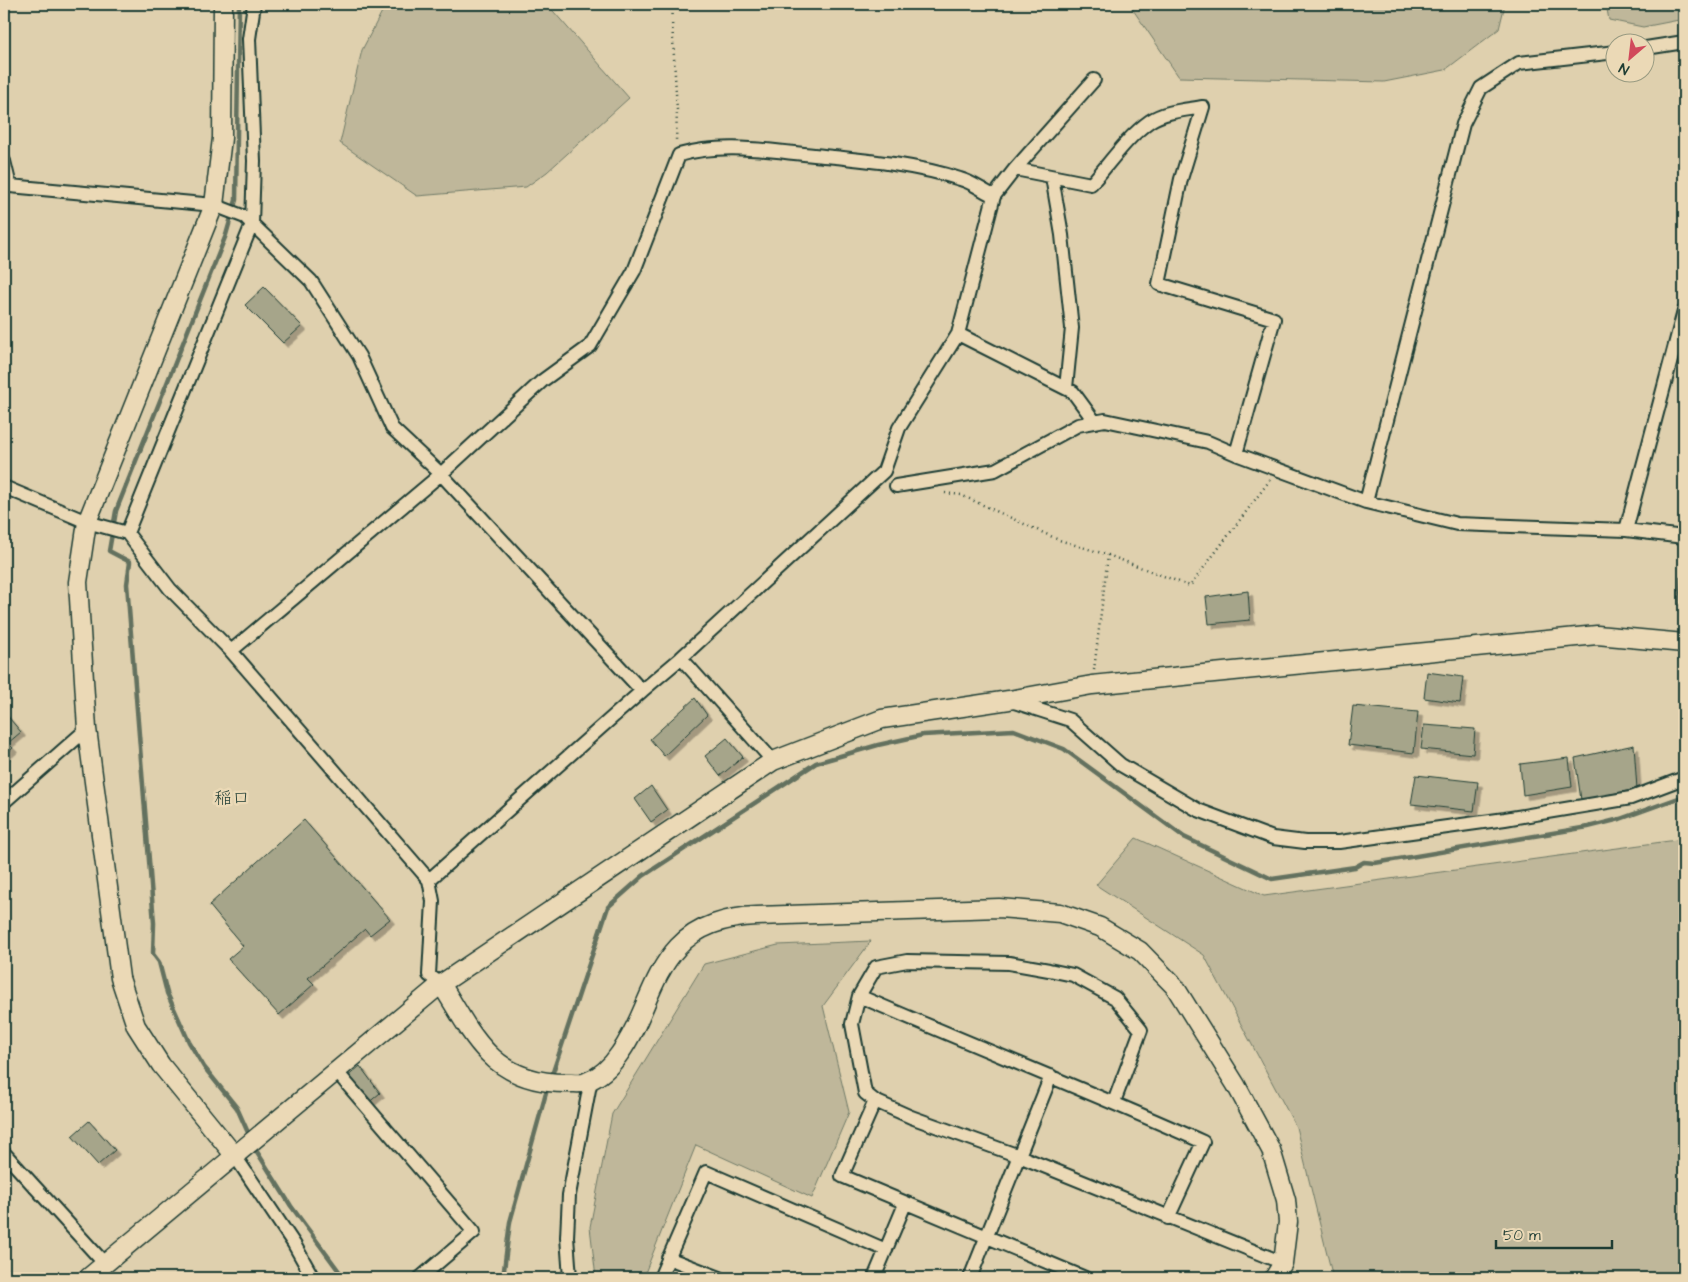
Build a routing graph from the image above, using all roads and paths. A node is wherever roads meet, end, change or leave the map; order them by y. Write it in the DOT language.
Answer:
graph roads {
  1 [pos="223,4"];
  2 [pos="254,4"];
  3 [pos="671,4"];
  4 [pos="1684,42"];
  5 [pos="1656,46"];
  6 [pos="1606,53"];
  7 [pos="1094,80"];
  8 [pos="679,155"];
  9 [pos="4,161"];
  10 [pos="1015,169"];
  11 [pos="1052,177"];
  12 [pos="994,196"];
  13 [pos="214,205"];
  14 [pos="248,220"];
  15 [pos="1684,311"];
  16 [pos="958,334"];
  17 [pos="1066,388"];
  18 [pos="1095,422"];
  19 [pos="1236,454"];
  20 [pos="1278,470"];
  21 [pos="441,474"];
  22 [pos="896,486"];
  23 [pos="4,487"];
  24 [pos="943,493"];
  25 [pos="1366,502"];
  26 [pos="87,522"];
  27 [pos="1626,530"];
  28 [pos="127,532"];
  29 [pos="1684,537"];
  30 [pos="1108,555"];
  31 [pos="1684,643"];
  32 [pos="231,652"];
  33 [pos="681,658"];
  34 [pos="1092,685"];
  35 [pos="642,691"];
  36 [pos="1008,700"];
  37 [pos="86,728"];
  38 [pos="773,761"];
  39 [pos="1684,778"];
  40 [pos="4,802"];
  41 [pos="428,880"];
  42 [pos="441,984"];
  43 [pos="860,996"];
  44 [pos="336,1071"];
  45 [pos="1051,1076"];
  46 [pos="588,1081"];
  47 [pos="875,1101"];
  48 [pos="1114,1102"];
  49 [pos="4,1153"];
  50 [pos="235,1156"];
  51 [pos="1018,1156"];
  52 [pos="905,1204"];
  53 [pos="1168,1218"];
  54 [pos="986,1238"];
  55 [pos="886,1250"];
  56 [pos="668,1258"];
  57 [pos="1283,1263"];
  58 [pos="105,1264"];
  59 [pos="88,1278"];
  60 [pos="313,1278"];
  61 [pos="420,1278"];
  62 [pos="570,1278"];
  63 [pos="660,1278"];
  64 [pos="720,1278"];
  65 [pos="874,1278"];
  66 [pos="970,1278"];
  67 [pos="1086,1278"];
  68 [pos="1274,1278"];
  1 -- 13 [label="street"];
  2 -- 14 [label="street"];
  3 -- 8 [label="path"];
  4 -- 5 [label="street"];
  6 -- 25 [label="street"];
  7 -- 10 [label="street"];
  8 -- 12 [label="street"];
  8 -- 21 [label="street"];
  9 -- 13 [label="street"];
  10 -- 11 [label="street"];
  10 -- 12 [label="street"];
  11 -- 17 [label="street"];
  11 -- 19 [label="street"];
  12 -- 16 [label="street"];
  13 -- 14 [label="street"];
  13 -- 26 [label="street"];
  14 -- 21 [label="street"];
  14 -- 28 [label="street"];
  15 -- 27 [label="street"];
  16 -- 17 [label="street"];
  16 -- 33 [label="street"];
  17 -- 18 [label="street"];
  18 -- 19 [label="street"];
  18 -- 22 [label="street"];
  19 -- 20 [label="street"];
  20 -- 25 [label="street"];
  20 -- 30 [label="path"];
  21 -- 32 [label="street"];
  21 -- 35 [label="street"];
  23 -- 26 [label="street"];
  24 -- 30 [label="path"];
  25 -- 27 [label="street"];
  26 -- 28 [label="street"];
  26 -- 37 [label="street"];
  27 -- 29 [label="street"];
  28 -- 32 [label="street"];
  30 -- 34 [label="path"];
  31 -- 34 [label="street"];
  32 -- 41 [label="street"];
  33 -- 35 [label="street"];
  33 -- 38 [label="street"];
  34 -- 36 [label="street"];
  35 -- 41 [label="street"];
  36 -- 38 [label="street"];
  36 -- 39 [label="street"];
  37 -- 40 [label="street"];
  37 -- 50 [label="street"];
  38 -- 42 [label="street"];
  41 -- 42 [label="street"];
  42 -- 44 [label="street"];
  42 -- 46 [label="street"];
  43 -- 45 [label="street"];
  43 -- 47 [label="street"];
  43 -- 48 [label="street"];
  44 -- 50 [label="street"];
  44 -- 61 [label="street"];
  45 -- 48 [label="street"];
  45 -- 51 [label="street"];
  46 -- 57 [label="street"];
  46 -- 62 [label="street"];
  47 -- 51 [label="street"];
  47 -- 52 [label="street"];
  48 -- 53 [label="street"];
  49 -- 58 [label="street"];
  50 -- 58 [label="street"];
  50 -- 60 [label="street"];
  51 -- 53 [label="street"];
  51 -- 54 [label="street"];
  52 -- 54 [label="street"];
  52 -- 55 [label="street"];
  53 -- 57 [label="street"];
  54 -- 66 [label="street"];
  54 -- 67 [label="street"];
  55 -- 56 [label="street"];
  55 -- 65 [label="street"];
  56 -- 63 [label="street"];
  56 -- 64 [label="street"];
  57 -- 68 [label="street"];
  58 -- 59 [label="street"];
}
